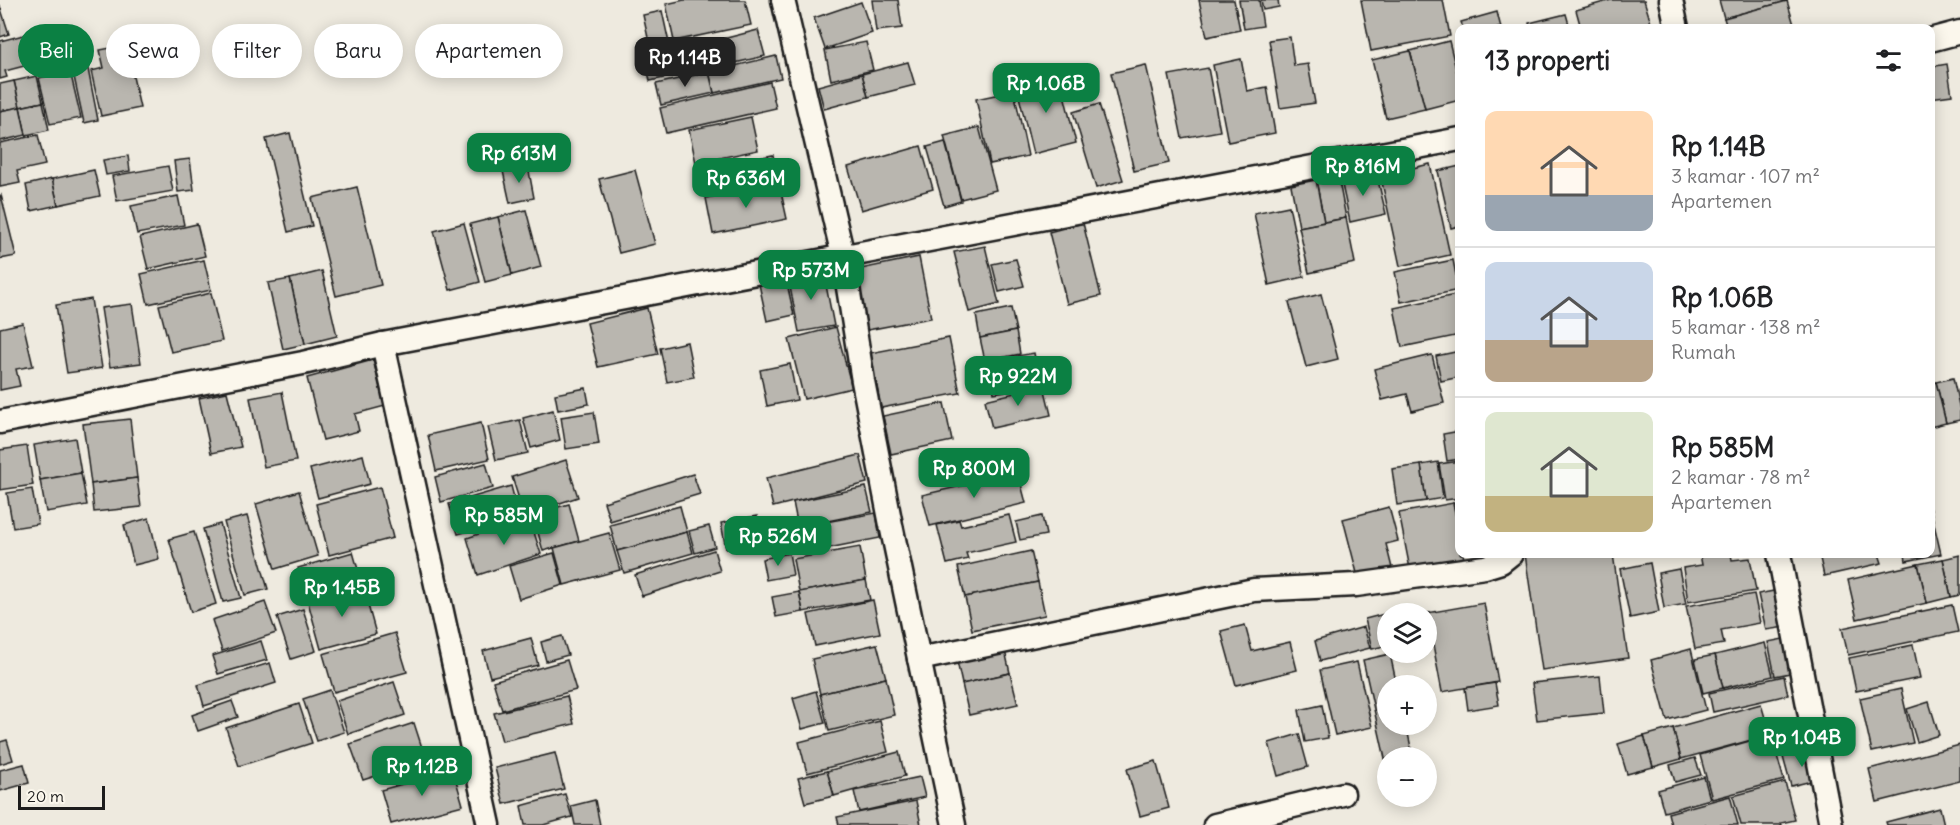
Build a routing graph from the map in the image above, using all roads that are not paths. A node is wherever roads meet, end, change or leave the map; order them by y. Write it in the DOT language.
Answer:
graph roads {
  1 [pos="783,0"];
  2 [pos="1671,0"];
  3 [pos="1676,24"];
  4 [pos="1960,32"];
  5 [pos="1935,39"];
  6 [pos="1455,140"];
  7 [pos="843,256"];
  8 [pos="383,344"];
  9 [pos="0,422"];
  10 [pos="1506,558"];
  11 [pos="1780,558"];
  12 [pos="919,659"];
  13 [pos="1343,794"];
  14 [pos="489,825"];
  15 [pos="954,825"];
  16 [pos="1215,825"];
  17 [pos="1831,825"];
  1 -- 7 [label="street"];
  2 -- 3 [label="street"];
  4 -- 5 [label="street"];
  6 -- 7 [label="street"];
  7 -- 8 [label="street"];
  7 -- 12 [label="street"];
  8 -- 9 [label="street"];
  8 -- 14 [label="street"];
  10 -- 12 [label="street"];
  11 -- 17 [label="street"];
  12 -- 15 [label="street"];
  13 -- 16 [label="street"];
}
